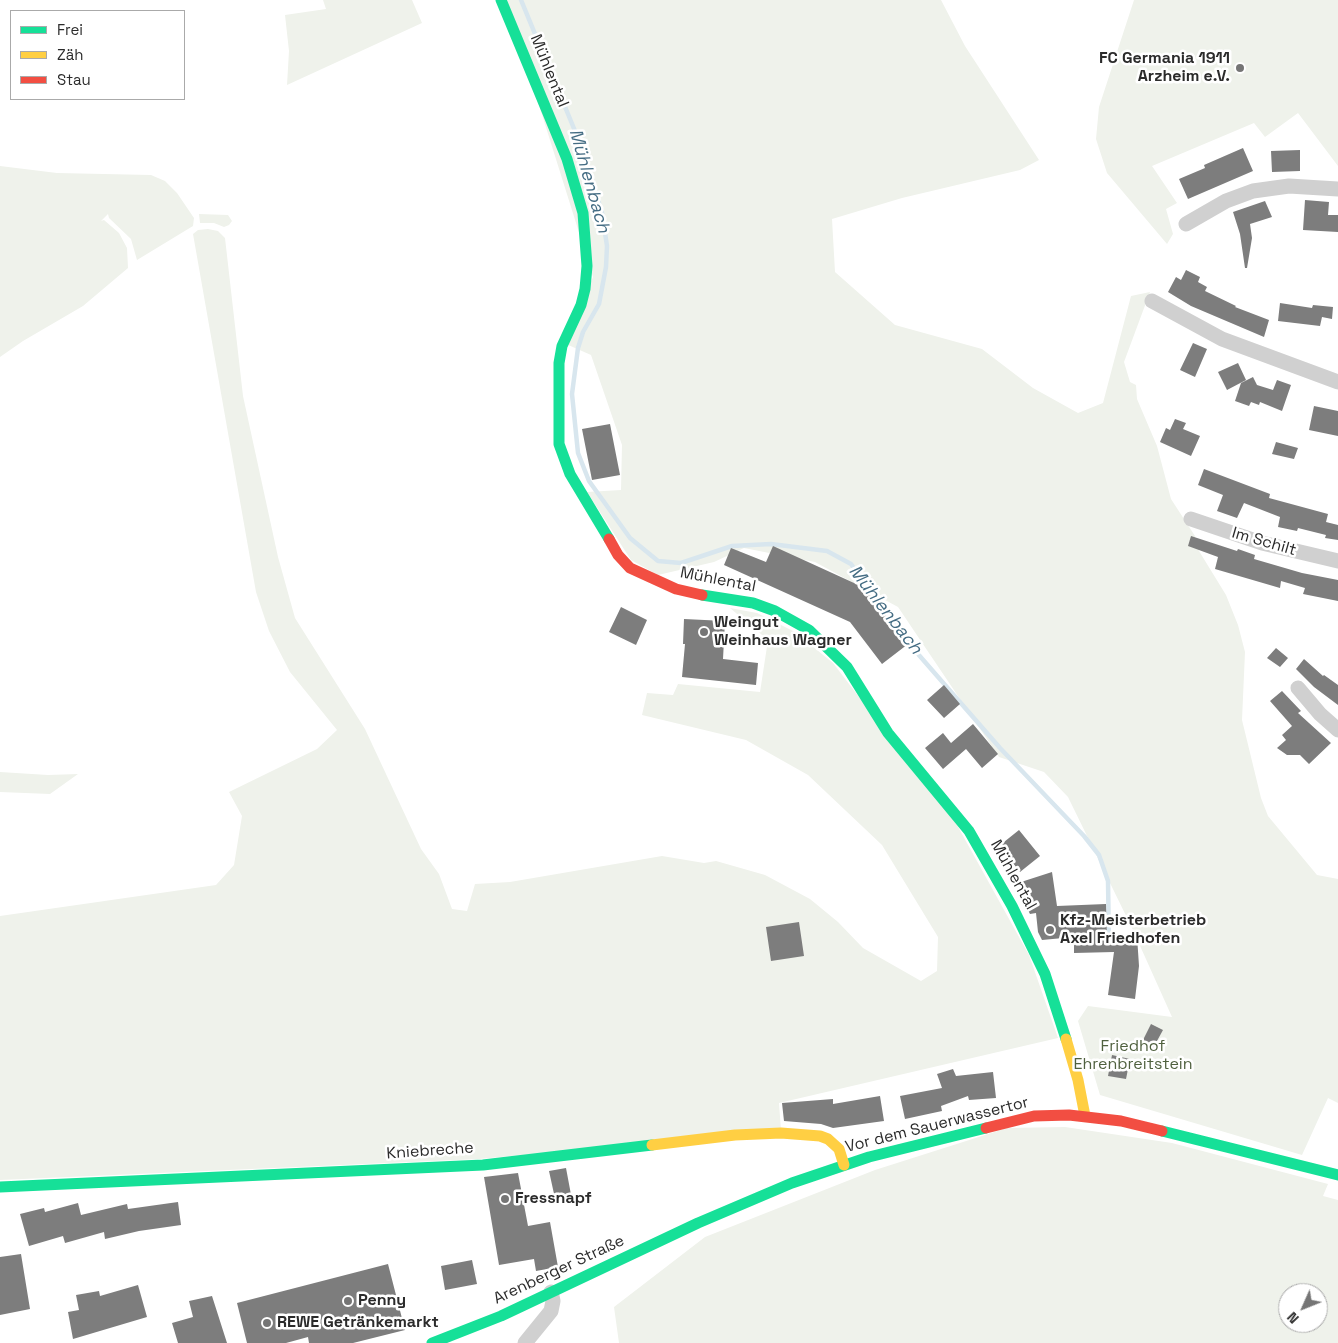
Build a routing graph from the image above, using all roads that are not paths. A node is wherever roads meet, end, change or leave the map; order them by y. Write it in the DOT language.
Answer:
graph roads {
  1 [pos="501,0"];
  2 [pos="1338,189"];
  3 [pos="1186,224"];
  4 [pos="1152,301"];
  5 [pos="1338,382"];
  6 [pos="1191,519"];
  7 [pos="1338,560"];
  8 [pos="1298,688"];
  9 [pos="1338,730"];
  10 [pos="1085,1116"];
  11 [pos="844,1165"];
  12 [pos="1338,1176"];
  13 [pos="0,1187"];
  14 [pos="698,1223"];
  15 [pos="551,1292"];
  16 [pos="432,1343"];
  17 [pos="525,1343"];
  1 -- 10 [label="street, Mühlental"];
  2 -- 3 [label="street"];
  4 -- 5 [label="street"];
  6 -- 7 [label="street, Im Schilt"];
  8 -- 9 [label="street"];
  10 -- 11 [label="street, Vor dem Sauerwassertor"];
  10 -- 12 [label="street, Vor dem Sauerwassertor"];
  11 -- 13 [label="street, Kniebreche"];
  11 -- 14 [label="street, Vor dem Sauerwassertor"];
  14 -- 15 [label="street, Arenberger Straße"];
  15 -- 16 [label="street, Arenberger Straße"];
  15 -- 17 [label="street"];
}
